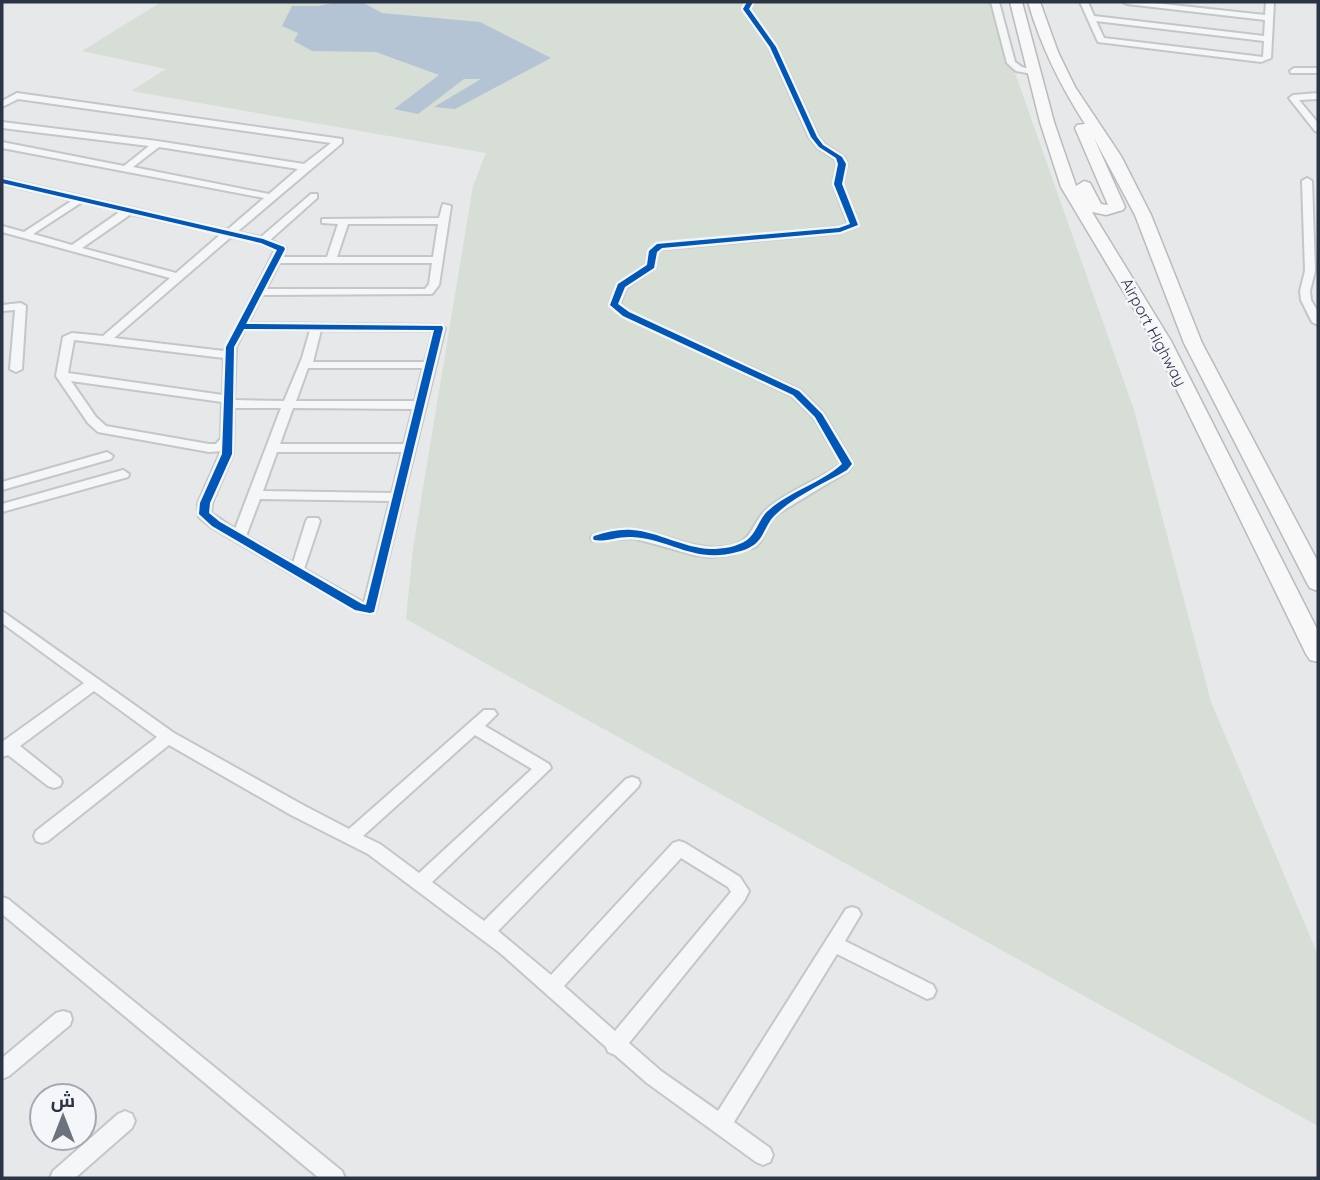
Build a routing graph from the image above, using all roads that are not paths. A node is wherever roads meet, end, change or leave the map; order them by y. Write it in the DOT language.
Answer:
graph roads {
  1 [pos="750,2"];
  2 [pos="995,2"];
  3 [pos="1016,2"];
  4 [pos="1034,2"];
  5 [pos="1084,2"];
  6 [pos="1127,2"];
  7 [pos="1270,2"];
  8 [pos="1090,18"];
  9 [pos="1269,18"];
  10 [pos="1269,39"];
  11 [pos="1046,40"];
  12 [pos="1031,53"];
  13 [pos="1294,71"];
  14 [pos="1318,71"];
  15 [pos="1035,73"];
  16 [pos="1318,96"];
  17 [pos="2,104"];
  18 [pos="2,125"];
  19 [pos="1317,125"];
  20 [pos="157,144"];
  21 [pos="2,145"];
  22 [pos="306,167"];
  23 [pos="124,170"];
  24 [pos="2,181"];
  25 [pos="1307,181"];
  26 [pos="314,196"];
  27 [pos="272,197"];
  28 [pos="82,199"];
  29 [pos="446,206"];
  30 [pos="128,211"];
  31 [pos="326,220"];
  32 [pos="344,220"];
  33 [pos="1313,220"];
  34 [pos="444,221"];
  35 [pos="2,229"];
  36 [pos="229,233"];
  37 [pos="24,236"];
  38 [pos="263,241"];
  39 [pos="72,250"];
  40 [pos="276,260"];
  41 [pos="331,260"];
  42 [pos="438,260"];
  43 [pos="1314,272"];
  44 [pos="177,278"];
  45 [pos="260,292"];
  46 [pos="2,308"];
  47 [pos="1318,322"];
  48 [pos="241,326"];
  49 [pos="316,327"];
  50 [pos="105,340"];
  51 [pos="229,355"];
  52 [pos="305,361"];
  53 [pos="430,365"];
  54 [pos="16,369"];
  55 [pos="62,376"];
  56 [pos="227,402"];
  57 [pos="289,404"];
  58 [pos="420,405"];
  59 [pos="226,440"];
  60 [pos="273,448"];
  61 [pos="410,448"];
  62 [pos="107,456"];
  63 [pos="123,474"];
  64 [pos="2,486"];
  65 [pos="255,495"];
  66 [pos="398,497"];
  67 [pos="2,508"];
  68 [pos="313,521"];
  69 [pos="239,537"];
  70 [pos="598,538"];
  71 [pos="297,571"];
  72 [pos="1318,583"];
  73 [pos="2,616"];
  74 [pos="1318,654"];
  75 [pos="93,684"];
  76 [pos="489,713"];
  77 [pos="474,727"];
  78 [pos="168,737"];
  79 [pos="5,749"];
  80 [pos="54,782"];
  81 [pos="632,783"];
  82 [pos="42,836"];
  83 [pos="352,836"];
  84 [pos="419,883"];
  85 [pos="2,904"];
  86 [pos="852,914"];
  87 [pos="485,932"];
  88 [pos="833,944"];
  89 [pos="552,986"];
  90 [pos="927,990"];
  91 [pos="63,1019"];
  92 [pos="615,1046"];
  93 [pos="2,1070"];
  94 [pos="125,1121"];
  95 [pos="721,1125"];
  96 [pos="763,1155"];
  97 [pos="60,1178"];
  98 [pos="335,1178"];
  1 -- 70 [label="street"];
  2 -- 15 [label="street"];
  3 -- 12 [label="highway, Airport Highway"];
  4 -- 11 [label="highway, Airport Highway"];
  5 -- 8 [label="street"];
  6 -- 9 [label="street"];
  7 -- 9 [label="street"];
  8 -- 10 [label="street"];
  8 -- 10 [label="street"];
  9 -- 10 [label="street"];
  11 -- 12 [label="highway"];
  11 -- 72 [label="highway, Airport Highway"];
  12 -- 15 [label="highway, Airport Highway"];
  13 -- 14 [label="street"];
  15 -- 74 [label="highway, Airport Highway"];
  16 -- 19 [label="street"];
  17 -- 22 [label="street"];
  18 -- 20 [label="street"];
  20 -- 22 [label="street"];
  20 -- 23 [label="street"];
  21 -- 23 [label="street"];
  22 -- 27 [label="street"];
  23 -- 27 [label="street"];
  24 -- 28 [label="street"];
  25 -- 33 [label="street"];
  26 -- 38 [label="street"];
  27 -- 36 [label="street"];
  28 -- 30 [label="street"];
  28 -- 37 [label="street"];
  29 -- 34 [label="street"];
  30 -- 36 [label="street"];
  30 -- 39 [label="street"];
  31 -- 32 [label="street"];
  32 -- 34 [label="street"];
  32 -- 41 [label="street"];
  33 -- 43 [label="street"];
  34 -- 42 [label="street"];
  35 -- 37 [label="street"];
  36 -- 38 [label="street"];
  36 -- 44 [label="street"];
  37 -- 39 [label="street"];
  38 -- 40 [label="street"];
  39 -- 44 [label="street"];
  40 -- 41 [label="street"];
  40 -- 45 [label="street"];
  41 -- 42 [label="street"];
  42 -- 45 [label="street"];
  43 -- 47 [label="street"];
  44 -- 50 [label="street"];
  45 -- 48 [label="street"];
  46 -- 54 [label="street"];
  48 -- 49 [label="street"];
  48 -- 51 [label="street"];
  49 -- 52 [label="street"];
  49 -- 53 [label="street"];
  50 -- 51 [label="street"];
  50 -- 55 [label="street"];
  51 -- 56 [label="street"];
  52 -- 53 [label="street"];
  52 -- 57 [label="street"];
  53 -- 58 [label="street"];
  55 -- 56 [label="street"];
  55 -- 59 [label="street"];
  56 -- 57 [label="street"];
  56 -- 59 [label="street"];
  57 -- 58 [label="street"];
  57 -- 60 [label="street"];
  58 -- 61 [label="street"];
  59 -- 69 [label="street"];
  60 -- 61 [label="street"];
  60 -- 65 [label="street"];
  61 -- 66 [label="street"];
  62 -- 64 [label="street"];
  63 -- 67 [label="street"];
  65 -- 66 [label="street"];
  65 -- 69 [label="street"];
  66 -- 71 [label="street"];
  68 -- 71 [label="street"];
  69 -- 71 [label="street"];
  73 -- 75 [label="street"];
  75 -- 78 [label="street"];
  75 -- 79 [label="street"];
  76 -- 77 [label="street"];
  77 -- 83 [label="street"];
  77 -- 84 [label="street"];
  78 -- 82 [label="street"];
  78 -- 83 [label="street"];
  79 -- 80 [label="street"];
  81 -- 87 [label="street"];
  83 -- 84 [label="street"];
  84 -- 87 [label="street"];
  85 -- 98 [label="street"];
  86 -- 88 [label="street"];
  87 -- 89 [label="street"];
  88 -- 90 [label="street"];
  88 -- 95 [label="street"];
  89 -- 92 [label="street"];
  89 -- 92 [label="street"];
  91 -- 93 [label="street"];
  92 -- 95 [label="street"];
  94 -- 97 [label="street"];
  95 -- 96 [label="street"];
}
